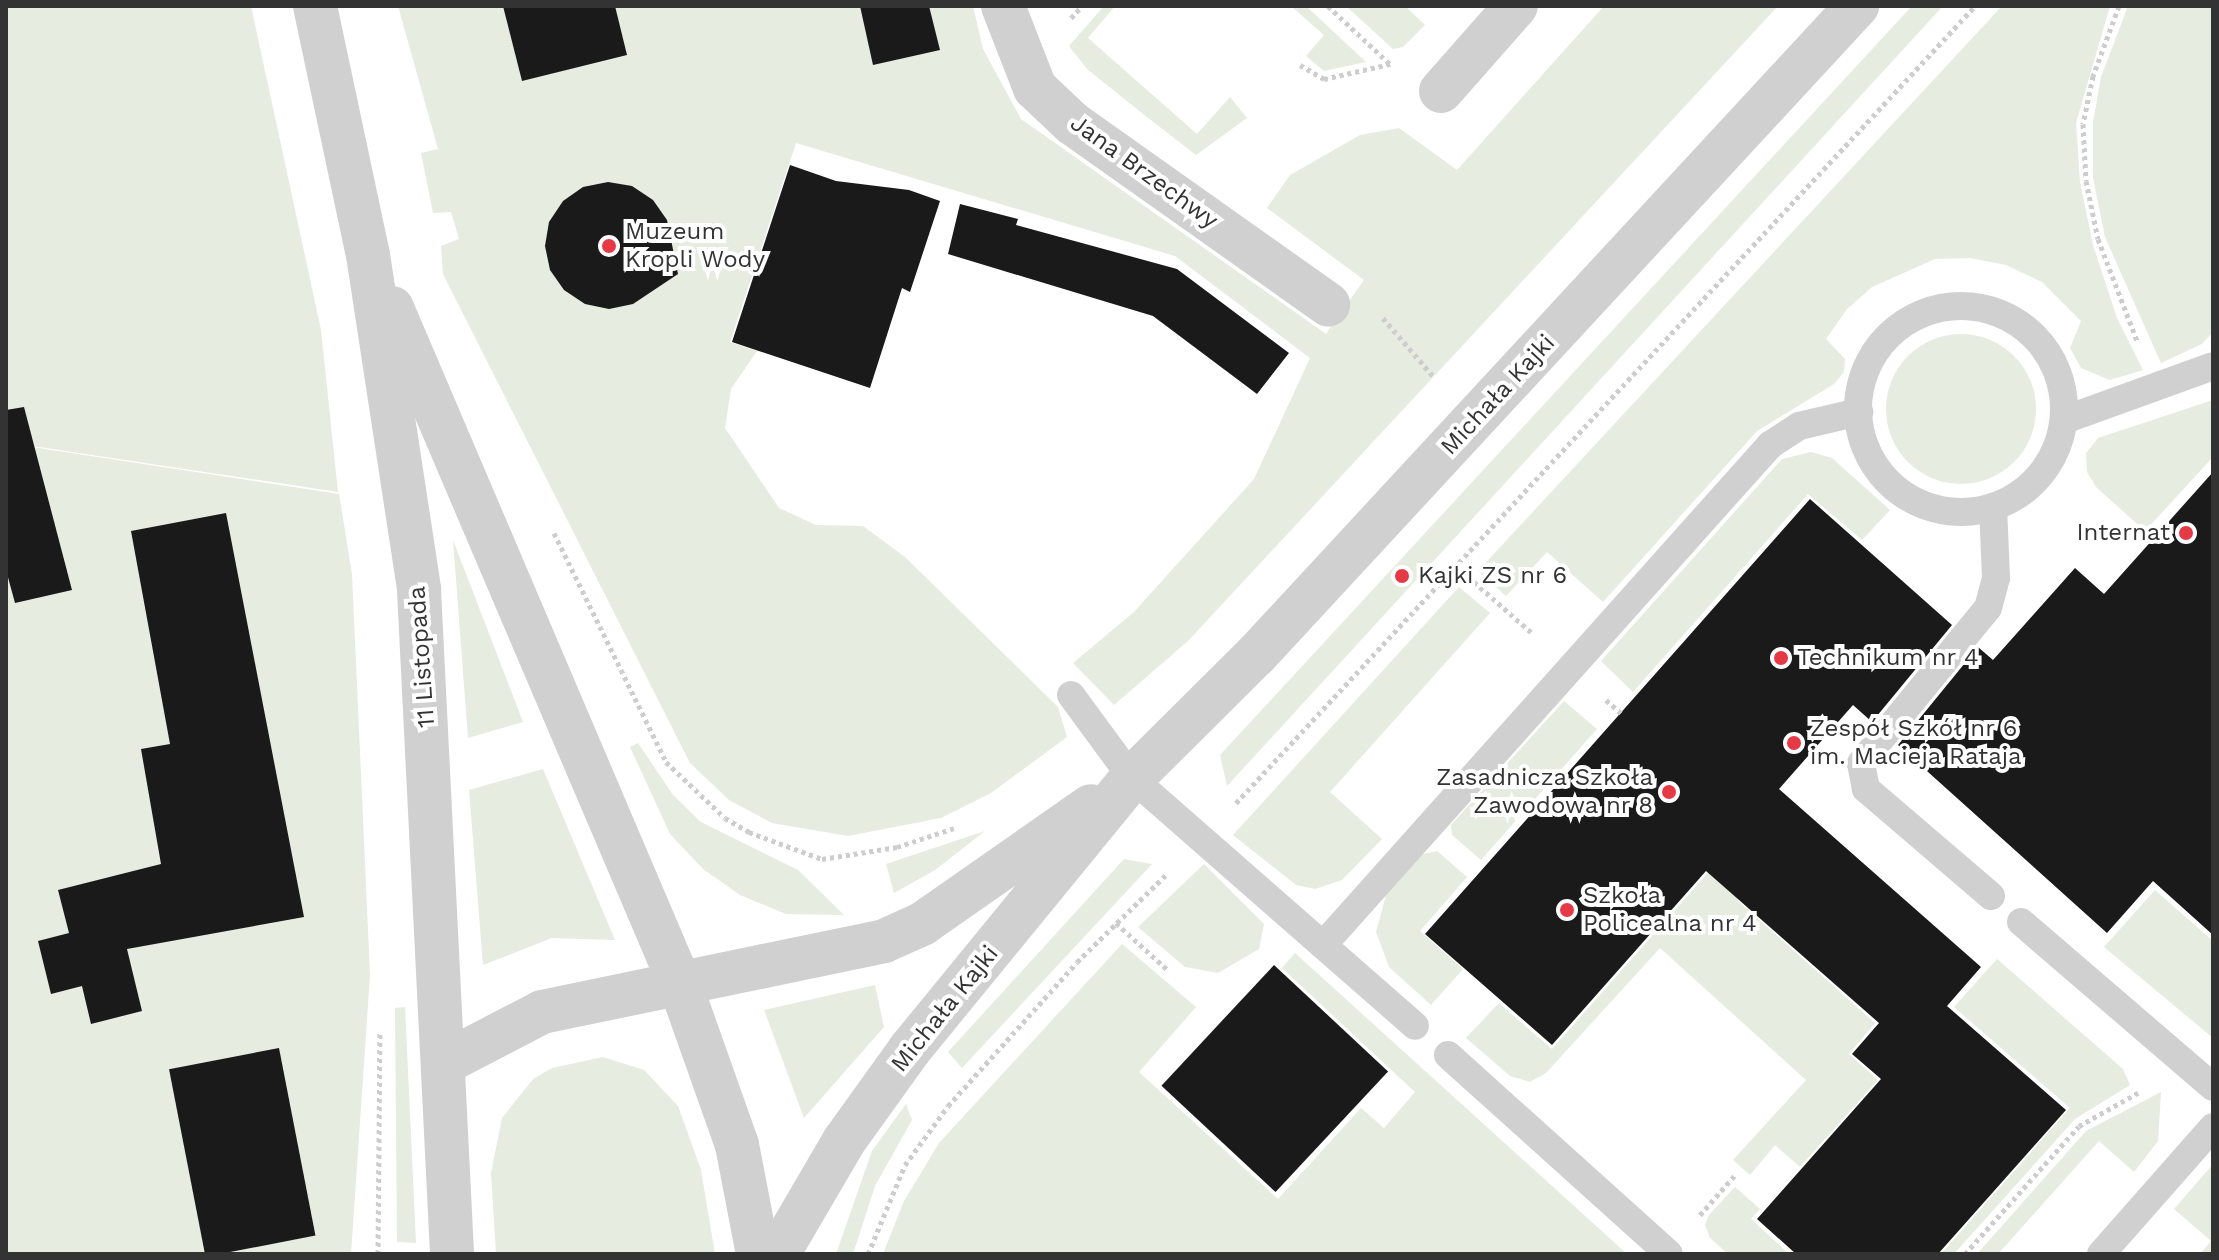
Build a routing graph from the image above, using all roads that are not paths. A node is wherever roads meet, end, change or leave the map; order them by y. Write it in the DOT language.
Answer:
graph roads {
  1 [pos="315,6"];
  2 [pos="1003,6"];
  3 [pos="1516,6"];
  4 [pos="1857,6"];
  5 [pos="1441,91"];
  6 [pos="368,255"];
  7 [pos="1328,304"];
  8 [pos="2213,366"];
  9 [pos="1859,412"];
  10 [pos="2064,420"];
  11 [pos="1993,507"];
  12 [pos="1071,695"];
  13 [pos="1132,778"];
  14 [pos="1991,896"];
  15 [pos="2021,922"];
  16 [pos="1323,945"];
  17 [pos="680,984"];
  18 [pos="1415,1026"];
  19 [pos="1448,1055"];
  20 [pos="444,1063"];
  21 [pos="2213,1087"];
  22 [pos="2213,1127"];
  23 [pos="452,1254"];
  24 [pos="758,1254"];
  25 [pos="778,1254"];
  26 [pos="1669,1254"];
  27 [pos="2101,1254"];
  1 -- 6 [label="street, 11 Listopada"];
  2 -- 7 [label="street, Jana Brzechwy"];
  3 -- 5 [label="street"];
  4 -- 13 [label="street, Michała Kajki"];
  6 -- 17 [label="street, 11 Listopada"];
  6 -- 20 [label="street, 11 Listopada"];
  8 -- 10 [label="lane"];
  9 -- 10 [label="lane"];
  9 -- 11 [label="lane"];
  9 -- 16 [label="lane"];
  10 -- 11 [label="lane"];
  11 -- 14 [label="lane"];
  12 -- 13 [label="lane"];
  13 -- 16 [label="lane"];
  13 -- 17 [label="street, Michała Kajki"];
  13 -- 25 [label="street, Michała Kajki"];
  15 -- 21 [label="lane"];
  16 -- 18 [label="lane"];
  17 -- 20 [label="street, Michała Kajki"];
  17 -- 24 [label="street, 11 Listopada"];
  19 -- 26 [label="lane"];
  20 -- 23 [label="street, 11 Listopada"];
  22 -- 27 [label="lane"];
}
